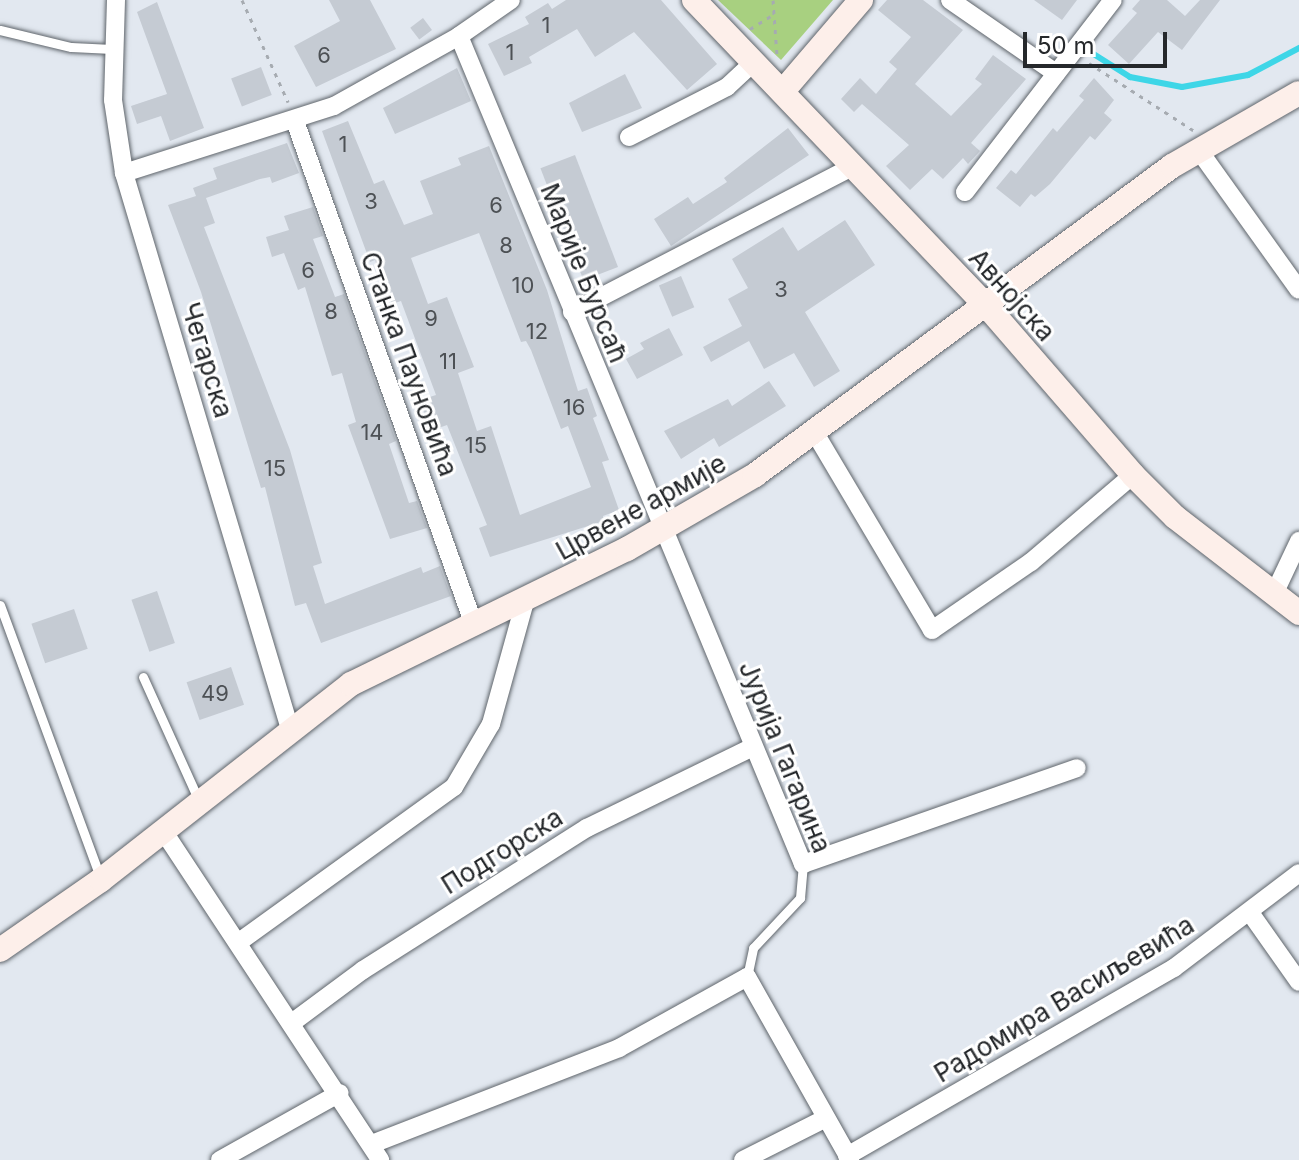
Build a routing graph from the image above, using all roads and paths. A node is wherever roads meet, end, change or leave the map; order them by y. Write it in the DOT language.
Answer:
graph roads {
  1 [pos="116,0"];
  2 [pos="242,0"];
  3 [pos="511,0"];
  4 [pos="694,0"];
  5 [pos="773,0"];
  6 [pos="861,0"];
  7 [pos="950,0"];
  8 [pos="1113,0"];
  9 [pos="774,14"];
  10 [pos="749,29"];
  11 [pos="0,30"];
  12 [pos="459,36"];
  13 [pos="112,49"];
  14 [pos="1073,51"];
  15 [pos="766,59"];
  16 [pos="1056,73"];
  17 [pos="783,91"];
  18 [pos="1299,93"];
  19 [pos="295,121"];
  20 [pos="629,137"];
  21 [pos="1203,146"];
  22 [pos="854,166"];
  23 [pos="124,173"];
  24 [pos="965,192"];
  25 [pos="1299,290"];
  26 [pos="985,304"];
  27 [pos="572,312"];
  28 [pos="815,433"];
  29 [pos="1133,475"];
  30 [pos="663,529"];
  31 [pos="1299,541"];
  32 [pos="1274,594"];
  33 [pos="525,601"];
  34 [pos="0,605"];
  35 [pos="1299,613"];
  36 [pos="474,625"];
  37 [pos="143,677"];
  38 [pos="290,729"];
  39 [pos="753,747"];
  40 [pos="1077,768"];
  41 [pos="200,803"];
  42 [pos="164,832"];
  43 [pos="803,864"];
  44 [pos="1299,873"];
  45 [pos="101,880"];
  46 [pos="1251,914"];
  47 [pos="239,942"];
  48 [pos="0,950"];
  49 [pos="747,977"];
  50 [pos="1299,982"];
  51 [pos="293,1022"];
  52 [pos="340,1093"];
  53 [pos="824,1119"];
  54 [pos="376,1152"];
  55 [pos="848,1158"];
  56 [pos="220,1160"];
  57 [pos="743,1160"];
  1 -- 13 [label="street, Чегарска"];
  2 -- 19 [label="path"];
  3 -- 12 [label="street"];
  4 -- 15 [label="main road, Авнојска"];
  5 -- 9 [label="path"];
  6 -- 17 [label="main road"];
  7 -- 16 [label="street"];
  8 -- 14 [label="street"];
  9 -- 10 [label="path"];
  9 -- 15 [label="path"];
  11 -- 13 [label="lane"];
  12 -- 19 [label="street"];
  12 -- 27 [label="street, Марије Бурсаћ"];
  13 -- 23 [label="street, Чегарска"];
  14 -- 16 [label="street"];
  14 -- 21 [label="path"];
  15 -- 17 [label="main road, Авнојска"];
  15 -- 20 [label="street"];
  16 -- 24 [label="street"];
  17 -- 22 [label="main road, Авнојска"];
  18 -- 21 [label="main road, Црвене армије"];
  19 -- 23 [label="street"];
  19 -- 36 [label="street, Станка Пауновића"];
  21 -- 25 [label="street"];
  21 -- 26 [label="main road, Црвене армије"];
  22 -- 26 [label="main road, Авнојска"];
  22 -- 27 [label="street"];
  23 -- 38 [label="street, Чегарска"];
  26 -- 28 [label="main road, Црвене армије"];
  26 -- 29 [label="main road, Авнојска"];
  27 -- 30 [label="street, Марије Бурсаћ"];
  28 -- 29 [label="street"];
  28 -- 30 [label="main road, Црвене армије"];
  29 -- 32 [label="main road, Авнојска"];
  30 -- 33 [label="main road, Црвене армије"];
  30 -- 39 [label="street, Јурија Гагарина"];
  31 -- 32 [label="street"];
  32 -- 35 [label="main road, Авнојска"];
  33 -- 36 [label="main road, Црвене армије"];
  33 -- 47 [label="street"];
  34 -- 45 [label="lane"];
  36 -- 38 [label="main road, Црвене армије"];
  37 -- 41 [label="lane"];
  38 -- 41 [label="main road, Црвене армије"];
  39 -- 43 [label="street, Јурија Гагарина"];
  39 -- 51 [label="street, Подгорска"];
  40 -- 43 [label="street"];
  41 -- 42 [label="main road, Црвене армије"];
  42 -- 45 [label="main road, Црвене армије"];
  42 -- 47 [label="street"];
  43 -- 49 [label="lane, Јурија Гагарина"];
  44 -- 46 [label="street, Радомира Васиљевића"];
  45 -- 48 [label="main road, Црвене армије"];
  46 -- 50 [label="street"];
  46 -- 55 [label="street, Радомира Васиљевића"];
  47 -- 51 [label="street"];
  49 -- 53 [label="street"];
  49 -- 54 [label="street"];
  51 -- 52 [label="street"];
  52 -- 54 [label="street"];
  52 -- 56 [label="street"];
  53 -- 55 [label="street"];
  53 -- 57 [label="street"];
}
